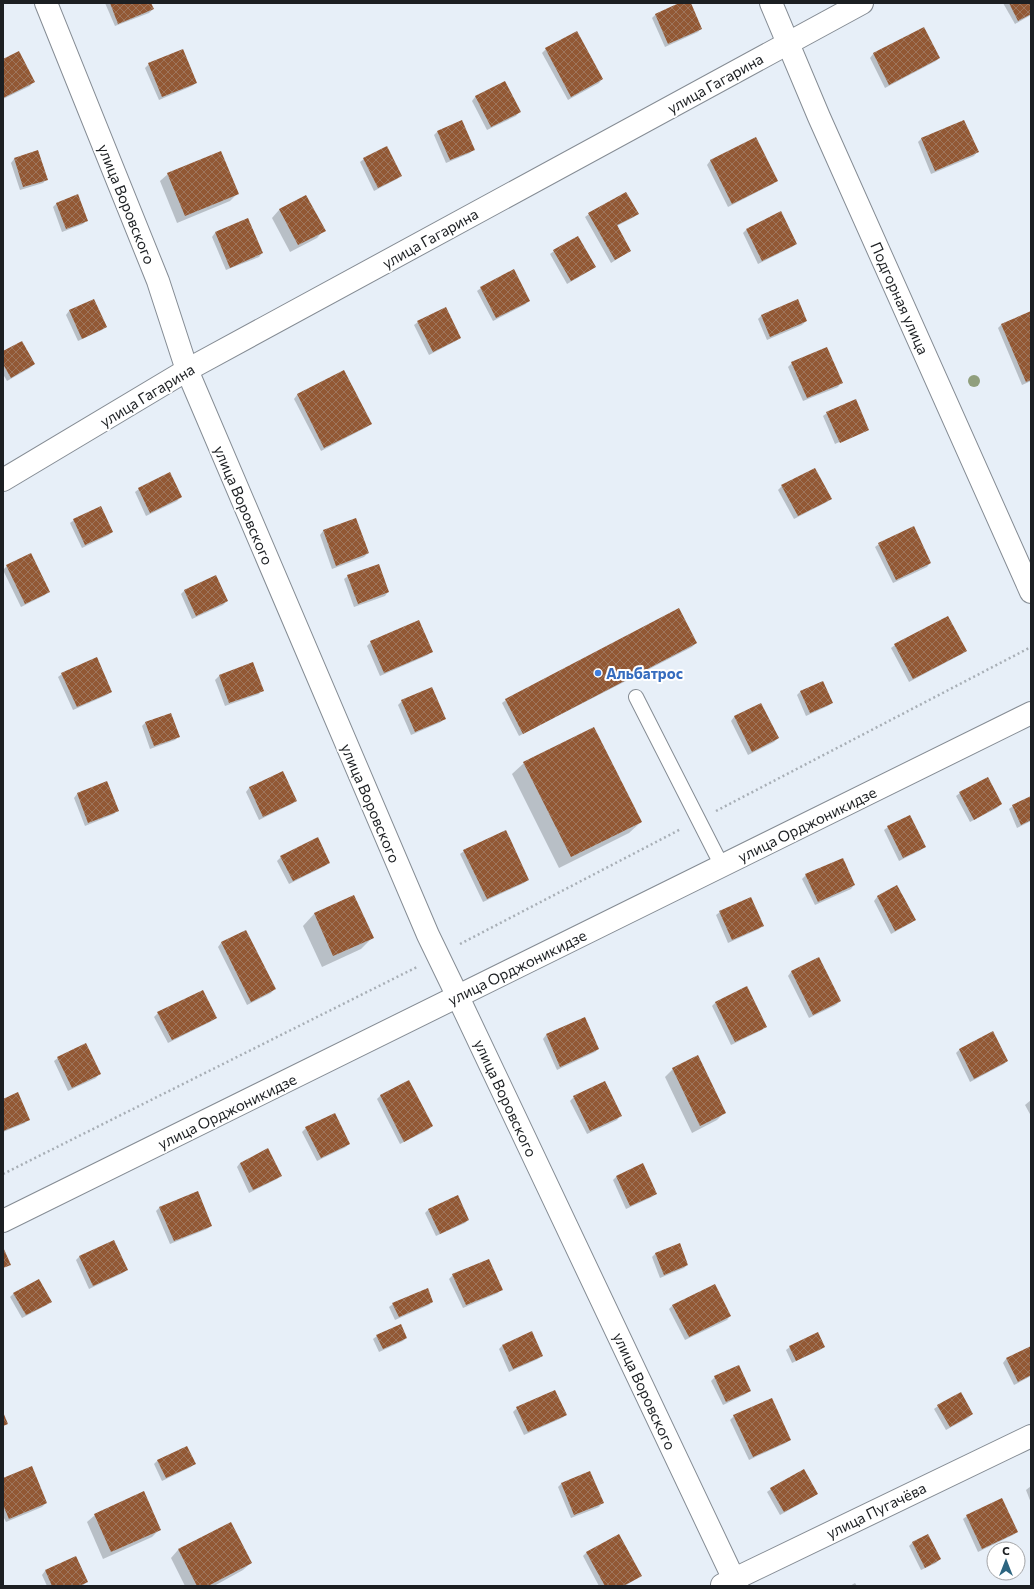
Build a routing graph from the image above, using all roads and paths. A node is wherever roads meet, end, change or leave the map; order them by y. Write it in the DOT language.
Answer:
graph roads {
  1 [pos="46,3"];
  2 [pos="771,3"];
  3 [pos="862,3"];
  4 [pos="788,43"];
  5 [pos="187,370"];
  6 [pos="3,480"];
  7 [pos="1031,592"];
  8 [pos="1031,647"];
  9 [pos="636,697"];
  10 [pos="1031,713"];
  11 [pos="698,820"];
  12 [pos="722,866"];
  13 [pos="438,956"];
  14 [pos="458,996"];
  15 [pos="3,1174"];
  16 [pos="3,1221"];
  17 [pos="1031,1436"];
  18 [pos="731,1584"];
  1 -- 5 [label="street, улица Воровского"];
  2 -- 4 [label="street, Подгорная улица"];
  3 -- 4 [label="street, улица Гагарина"];
  4 -- 5 [label="street, улица Гагарина"];
  4 -- 7 [label="street, Подгорная улица"];
  5 -- 6 [label="street, улица Гагарина"];
  5 -- 13 [label="street, улица Воровского"];
  8 -- 11 [label="path"];
  9 -- 11 [label="lane"];
  10 -- 12 [label="street, улица Орджоникидзе"];
  11 -- 12 [label="lane"];
  11 -- 13 [label="path"];
  12 -- 14 [label="street, улица Орджоникидзе"];
  13 -- 14 [label="street, улица Воровского"];
  13 -- 15 [label="path"];
  14 -- 16 [label="street, улица Орджоникидзе"];
  14 -- 18 [label="street, улица Воровского"];
  17 -- 18 [label="street, улица Пугачёва"];
}
